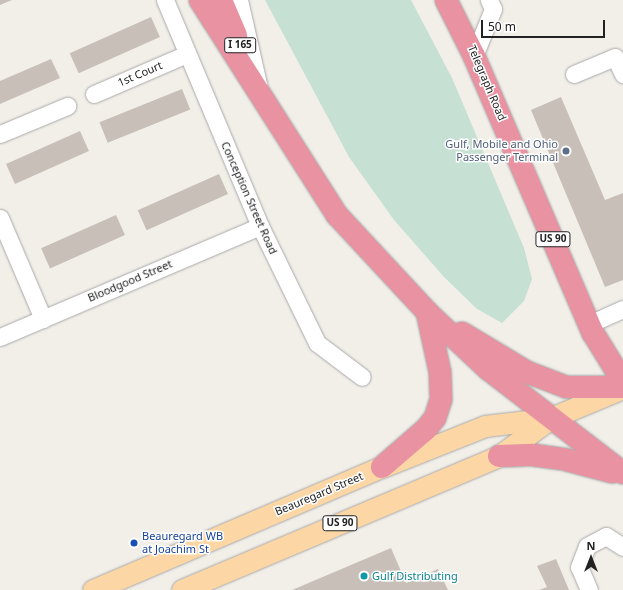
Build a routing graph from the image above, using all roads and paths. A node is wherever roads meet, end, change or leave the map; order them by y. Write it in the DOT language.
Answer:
graph roads {
  1 [pos="165,0"];
  2 [pos="200,0"];
  3 [pos="220,0"];
  4 [pos="239,0"];
  5 [pos="446,0"];
  6 [pos="454,0"];
  7 [pos="489,0"];
  8 [pos="187,54"];
  9 [pos="474,56"];
  10 [pos="574,74"];
  11 [pos="623,74"];
  12 [pos="260,90"];
  13 [pos="94,94"];
  14 [pos="67,106"];
  15 [pos="0,134"];
  16 [pos="0,218"];
  17 [pos="260,226"];
  18 [pos="623,309"];
  19 [pos="427,312"];
  20 [pos="43,318"];
  21 [pos="589,324"];
  22 [pos="0,337"];
  23 [pos="362,377"];
  24 [pos="623,382"];
  25 [pos="623,388"];
  26 [pos="551,418"];
  27 [pos="499,456"];
  28 [pos="382,467"];
  29 [pos="623,473"];
  30 [pos="623,477"];
  31 [pos="623,546"];
  32 [pos="138,571"];
  33 [pos="92,590"];
  34 [pos="111,590"];
  35 [pos="182,590"];
  36 [pos="589,590"];
  1 -- 8 [label="street, Conception Street Road"];
  2 -- 12 [label="highway"];
  3 -- 12 [label="highway, I 165"];
  4 -- 12 [label="street"];
  5 -- 9 [label="highway"];
  6 -- 9 [label="street, Telegraph Road"];
  7 -- 9 [label="street"];
  8 -- 13 [label="street, 1st Court"];
  8 -- 17 [label="street, Conception Street Road"];
  9 -- 21 [label="highway, Telegraph Road / US 90"];
  10 -- 11 [label="street"];
  12 -- 19 [label="highway"];
  14 -- 15 [label="street"];
  16 -- 20 [label="street"];
  17 -- 20 [label="street, Bloodgood Street"];
  17 -- 23 [label="street, Conception Street Road"];
  18 -- 21 [label="street"];
  19 -- 25 [label="highway"];
  19 -- 26 [label="highway"];
  19 -- 28 [label="highway"];
  20 -- 22 [label="street, Bloodgood Street"];
  21 -- 24 [label="highway, Telegraph Road / US 90"];
  25 -- 26 [label="main road, Beauregard Street"];
  26 -- 27 [label="main road, Beauregard Street / US 90"];
  26 -- 28 [label="main road, Beauregard Street"];
  26 -- 29 [label="highway"];
  27 -- 30 [label="highway"];
  27 -- 35 [label="main road, Beauregard Street / US 90"];
  28 -- 32 [label="main road, Beauregard Street"];
  31 -- 36 [label="street"];
  32 -- 33 [label="main road, Beauregard Street"];
  32 -- 34 [label="main road"];
}
